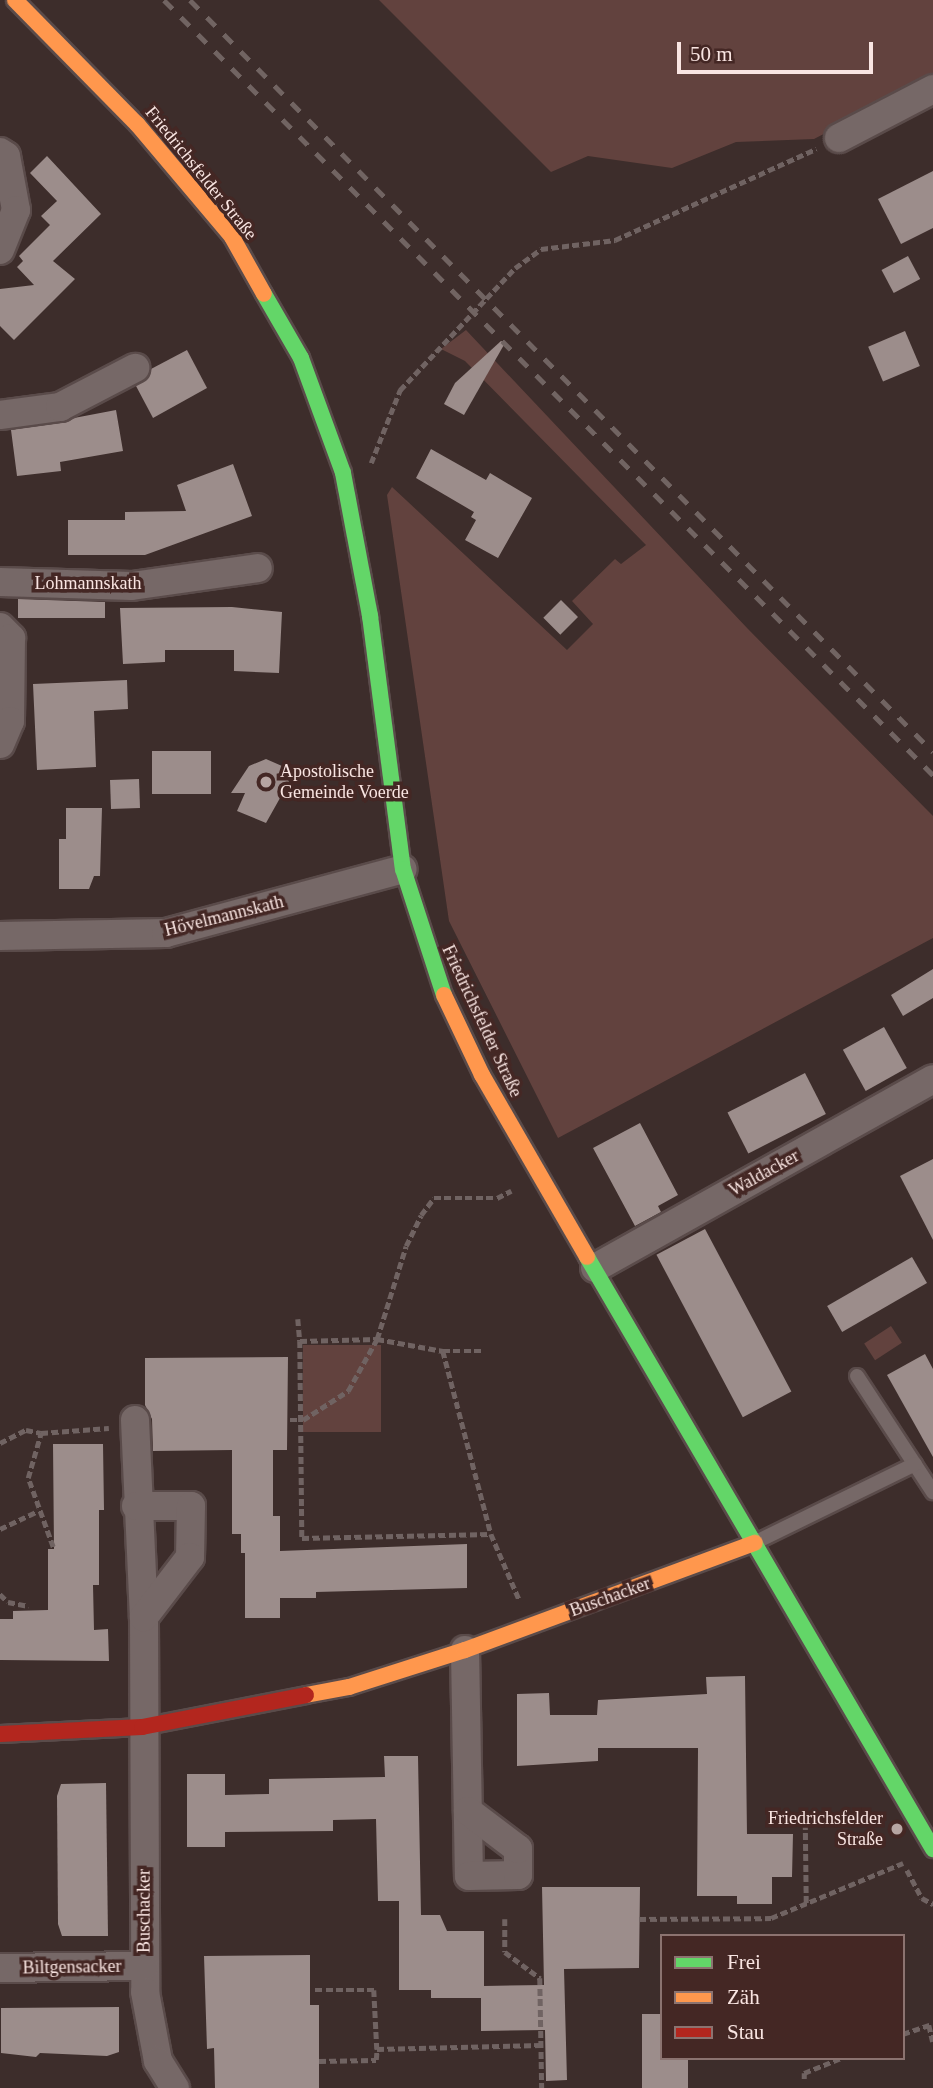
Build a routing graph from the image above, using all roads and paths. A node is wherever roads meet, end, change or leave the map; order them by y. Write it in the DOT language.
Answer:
graph roads {
  1 [pos="15,0"];
  2 [pos="933,89"];
  3 [pos="839,138"];
  4 [pos="0,152"];
  5 [pos="0,250"];
  6 [pos="432,351"];
  7 [pos="135,368"];
  8 [pos="0,415"];
  9 [pos="258,568"];
  10 [pos="0,582"];
  11 [pos="0,627"];
  12 [pos="0,744"];
  13 [pos="403,869"];
  14 [pos="0,936"];
  15 [pos="933,1079"];
  16 [pos="539,1176"];
  17 [pos="594,1268"];
  18 [pos="298,1319"];
  19 [pos="377,1339"];
  20 [pos="300,1341"];
  21 [pos="481,1351"];
  22 [pos="443,1352"];
  23 [pos="856,1376"];
  24 [pos="289,1420"];
  25 [pos="301,1420"];
  26 [pos="135,1423"];
  27 [pos="0,1433"];
  28 [pos="41,1433"];
  29 [pos="10,1434"];
  30 [pos="0,1443"];
  31 [pos="915,1464"];
  32 [pos="933,1492"];
  33 [pos="136,1506"];
  34 [pos="38,1511"];
  35 [pos="0,1530"];
  36 [pos="491,1534"];
  37 [pos="755,1543"];
  38 [pos="53,1547"];
  39 [pos="0,1594"];
  40 [pos="29,1606"];
  41 [pos="144,1617"];
  42 [pos="530,1626"];
  43 [pos="465,1650"];
  44 [pos="142,1727"];
  45 [pos="0,1734"];
  46 [pos="468,1811"];
  47 [pos="884,1830"];
  48 [pos="933,1849"];
  49 [pos="897,1852"];
  50 [pos="903,1863"];
  51 [pos="806,1903"];
  52 [pos="933,1904"];
  53 [pos="505,1919"];
  54 [pos="639,1919"];
  55 [pos="144,1966"];
  56 [pos="0,1968"];
  57 [pos="315,1990"];
  58 [pos="905,2033"];
  59 [pos="933,2042"];
  60 [pos="542,2045"];
  61 [pos="376,2049"];
  62 [pos="836,2060"];
  63 [pos="319,2061"];
  64 [pos="804,2079"];
  65 [pos="175,2088"];
  66 [pos="542,2088"];
  1 -- 13 [label="main road, Friedrichsfelder Straße"];
  2 -- 3 [label="street"];
  3 -- 6 [label="path"];
  4 -- 5 [label="street"];
  7 -- 8 [label="street"];
  9 -- 10 [label="street, Lohmannskath"];
  11 -- 12 [label="street"];
  13 -- 14 [label="street, Hövelmannskath"];
  13 -- 16 [label="main road, Friedrichsfelder Straße"];
  15 -- 17 [label="street, Waldacker"];
  16 -- 17 [label="main road, Friedrichsfelder Straße"];
  16 -- 19 [label="path"];
  17 -- 37 [label="main road, Friedrichsfelder Straße"];
  18 -- 20 [label="path"];
  19 -- 20 [label="path"];
  19 -- 22 [label="path"];
  19 -- 25 [label="path"];
  20 -- 25 [label="path"];
  21 -- 22 [label="path"];
  22 -- 36 [label="path"];
  23 -- 31 [label="lane"];
  24 -- 25 [label="path"];
  25 -- 36 [label="path"];
  26 -- 28 [label="path"];
  26 -- 33 [label="street, Buschacker"];
  27 -- 29 [label="path"];
  28 -- 29 [label="path"];
  28 -- 34 [label="path"];
  29 -- 30 [label="path"];
  31 -- 32 [label="lane"];
  31 -- 37 [label="lane"];
  33 -- 41 [label="street, Buschacker"];
  33 -- 41 [label="street"];
  34 -- 35 [label="path"];
  34 -- 38 [label="path"];
  36 -- 42 [label="path"];
  37 -- 42 [label="main road, Buschacker"];
  37 -- 48 [label="main road, Friedrichsfelder Straße"];
  39 -- 40 [label="path"];
  41 -- 44 [label="street, Buschacker"];
  42 -- 43 [label="main road, Buschacker"];
  43 -- 44 [label="main road, Buschacker"];
  43 -- 46 [label="street"];
  44 -- 45 [label="main road, Buschacker"];
  44 -- 55 [label="street, Buschacker"];
  47 -- 51 [label="path"];
  49 -- 50 [label="path"];
  50 -- 51 [label="path"];
  50 -- 52 [label="path"];
  51 -- 54 [label="path"];
  53 -- 60 [label="path"];
  55 -- 56 [label="street, Biltgensacker"];
  55 -- 65 [label="street, Buschacker"];
  57 -- 61 [label="path"];
  58 -- 59 [label="path"];
  60 -- 61 [label="path"];
  60 -- 66 [label="path"];
  61 -- 63 [label="path"];
  62 -- 64 [label="path"];
}
